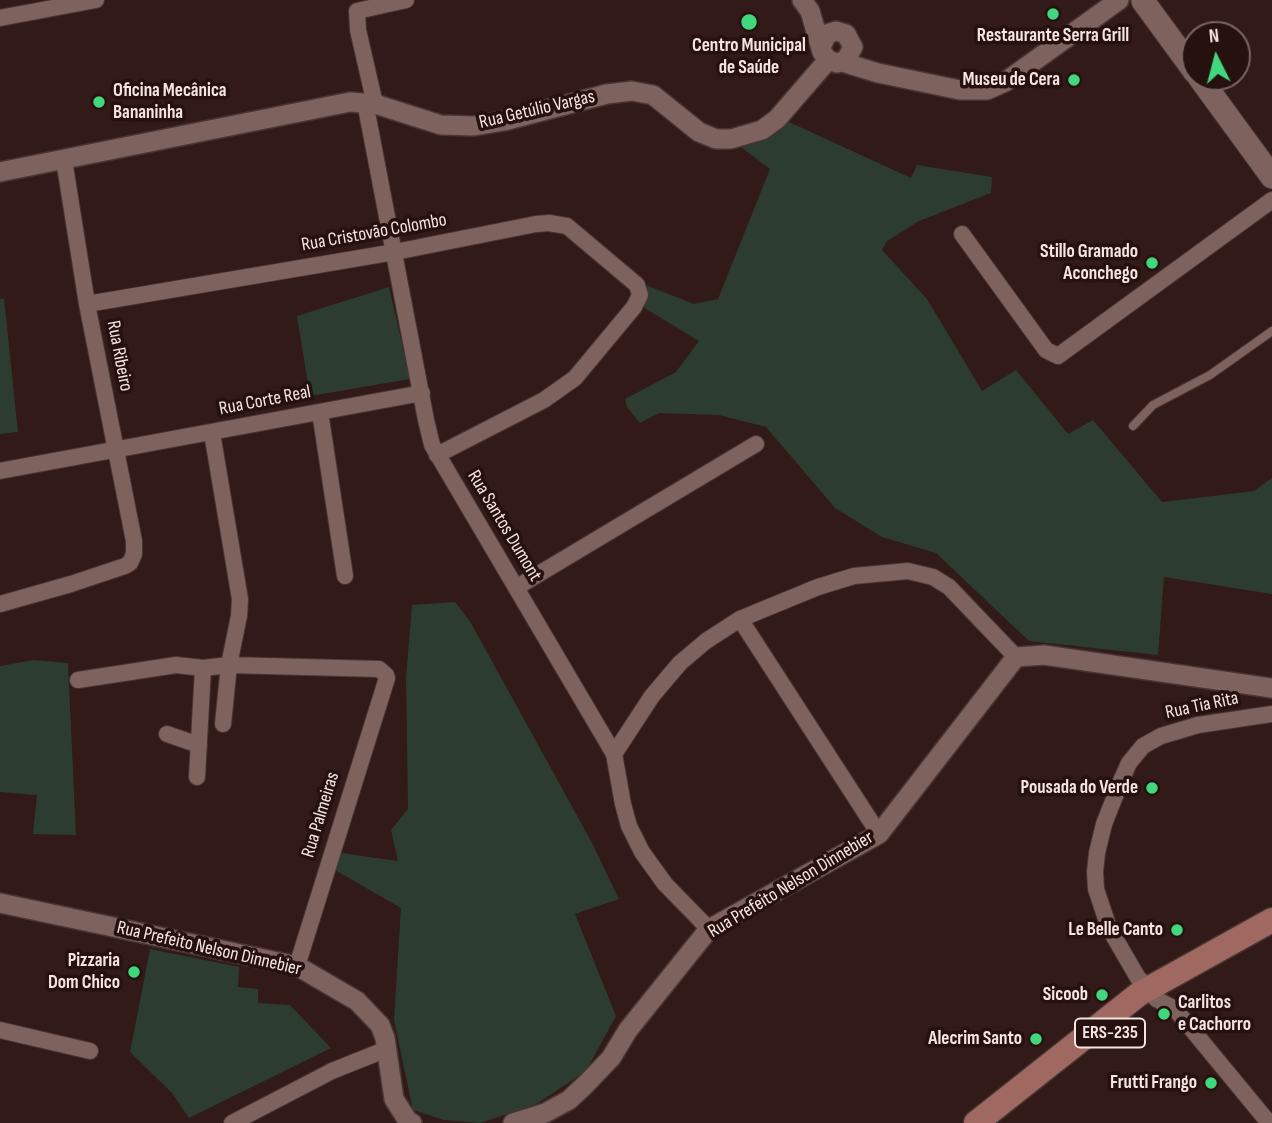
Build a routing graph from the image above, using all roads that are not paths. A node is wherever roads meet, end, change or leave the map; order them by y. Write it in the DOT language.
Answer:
graph roads {
  1 [pos="96,0"];
  2 [pos="406,0"];
  3 [pos="1119,0"];
  4 [pos="1124,0"];
  5 [pos="1143,0"];
  6 [pos="806,5"];
  7 [pos="0,18"];
  8 [pos="845,35"];
  9 [pos="1181,53"];
  10 [pos="830,56"];
  11 [pos="878,73"];
  12 [pos="1209,91"];
  13 [pos="370,103"];
  14 [pos="64,160"];
  15 [pos="0,172"];
  16 [pos="1272,177"];
  17 [pos="1272,200"];
  18 [pos="962,234"];
  19 [pos="395,252"];
  20 [pos="87,304"];
  21 [pos="1272,331"];
  22 [pos="422,393"];
  23 [pos="320,412"];
  24 [pos="1133,426"];
  25 [pos="212,432"];
  26 [pos="756,444"];
  27 [pos="116,449"];
  28 [pos="438,455"];
  29 [pos="0,471"];
  30 [pos="345,576"];
  31 [pos="517,587"];
  32 [pos="0,604"];
  33 [pos="740,619"];
  34 [pos="1016,657"];
  35 [pos="229,666"];
  36 [pos="203,668"];
  37 [pos="78,680"];
  38 [pos="1272,688"];
  39 [pos="1272,714"];
  40 [pos="223,724"];
  41 [pos="167,734"];
  42 [pos="199,745"];
  43 [pos="614,754"];
  44 [pos="197,777"];
  45 [pos="879,834"];
  46 [pos="0,903"];
  47 [pos="1272,920"];
  48 [pos="709,929"];
  49 [pos="1223,948"];
  50 [pos="298,966"];
  51 [pos="1152,996"];
  52 [pos="0,1030"];
  53 [pos="387,1049"];
  54 [pos="90,1051"];
  55 [pos="394,1099"];
  56 [pos="541,1118"];
  57 [pos="232,1123"];
  58 [pos="399,1123"];
  59 [pos="412,1123"];
  60 [pos="513,1123"];
  61 [pos="976,1123"];
  62 [pos="1001,1123"];
  63 [pos="1269,1123"];
  1 -- 7 [label="street"];
  2 -- 13 [label="street, Rua Santos Dumont"];
  3 -- 11 [label="street"];
  4 -- 5 [label="main road"];
  5 -- 9 [label="main road"];
  6 -- 8 [label="street"];
  6 -- 10 [label="street"];
  8 -- 10 [label="street, Rua Getúlio Vargas"];
  8 -- 10 [label="street, Rua Getúlio Vargas"];
  8 -- 11 [label="street"];
  10 -- 11 [label="street"];
  10 -- 13 [label="street, Rua Getúlio Vargas"];
  12 -- 16 [label="main road"];
  13 -- 14 [label="street, Rua Getúlio Vargas"];
  13 -- 19 [label="street, Rua Santos Dumont"];
  14 -- 15 [label="street, Rua Getúlio Vargas"];
  14 -- 20 [label="street, Rua Ribeiro"];
  17 -- 18 [label="street"];
  19 -- 20 [label="street, Rua Cristovão Colombo"];
  19 -- 22 [label="street, Rua Santos Dumont"];
  19 -- 28 [label="street, Rua Cristovão Colombo"];
  20 -- 27 [label="street, Rua Ribeiro"];
  21 -- 24 [label="lane"];
  22 -- 23 [label="street, Rua Corte Real"];
  22 -- 28 [label="street, Rua Santos Dumont"];
  23 -- 25 [label="street, Rua Corte Real"];
  23 -- 30 [label="street"];
  25 -- 27 [label="street, Rua Corte Real"];
  25 -- 35 [label="street"];
  26 -- 31 [label="street"];
  27 -- 29 [label="street, Rua Corte Real"];
  27 -- 32 [label="street, Rua Ribeiro"];
  28 -- 31 [label="street, Rua Santos Dumont"];
  31 -- 43 [label="street, Rua Santos Dumont"];
  33 -- 34 [label="street"];
  33 -- 43 [label="street"];
  33 -- 45 [label="street"];
  34 -- 38 [label="street"];
  34 -- 45 [label="street, Rua Prefeito Nelson Dinnebier"];
  35 -- 36 [label="street"];
  35 -- 40 [label="street"];
  35 -- 50 [label="street, Rua Palmeiras"];
  36 -- 37 [label="street"];
  36 -- 42 [label="street"];
  39 -- 51 [label="street, Rua Tia Rita"];
  41 -- 42 [label="street"];
  42 -- 44 [label="street"];
  43 -- 48 [label="street, Rua Santos Dumont"];
  45 -- 48 [label="street, Rua Prefeito Nelson Dinnebier"];
  46 -- 50 [label="street, Rua Prefeito Nelson Dinnebier"];
  47 -- 49 [label="main road, ERS-235"];
  48 -- 56 [label="street, Rua Prefeito Nelson Dinnebier"];
  49 -- 51 [label="main road, ERS-235"];
  49 -- 51 [label="main road, ERS-235"];
  50 -- 53 [label="street, Rua Prefeito Nelson Dinnebier"];
  51 -- 61 [label="main road, ERS-235"];
  51 -- 62 [label="main road, ERS-235"];
  51 -- 63 [label="street, Rua Tia Rita"];
  52 -- 54 [label="street"];
  53 -- 55 [label="street, Rua Prefeito Nelson Dinnebier"];
  53 -- 57 [label="street"];
  55 -- 58 [label="lane"];
  55 -- 59 [label="street, Rua Prefeito Nelson Dinnebier"];
  56 -- 60 [label="street, Rua Prefeito Nelson Dinnebier"];
}
